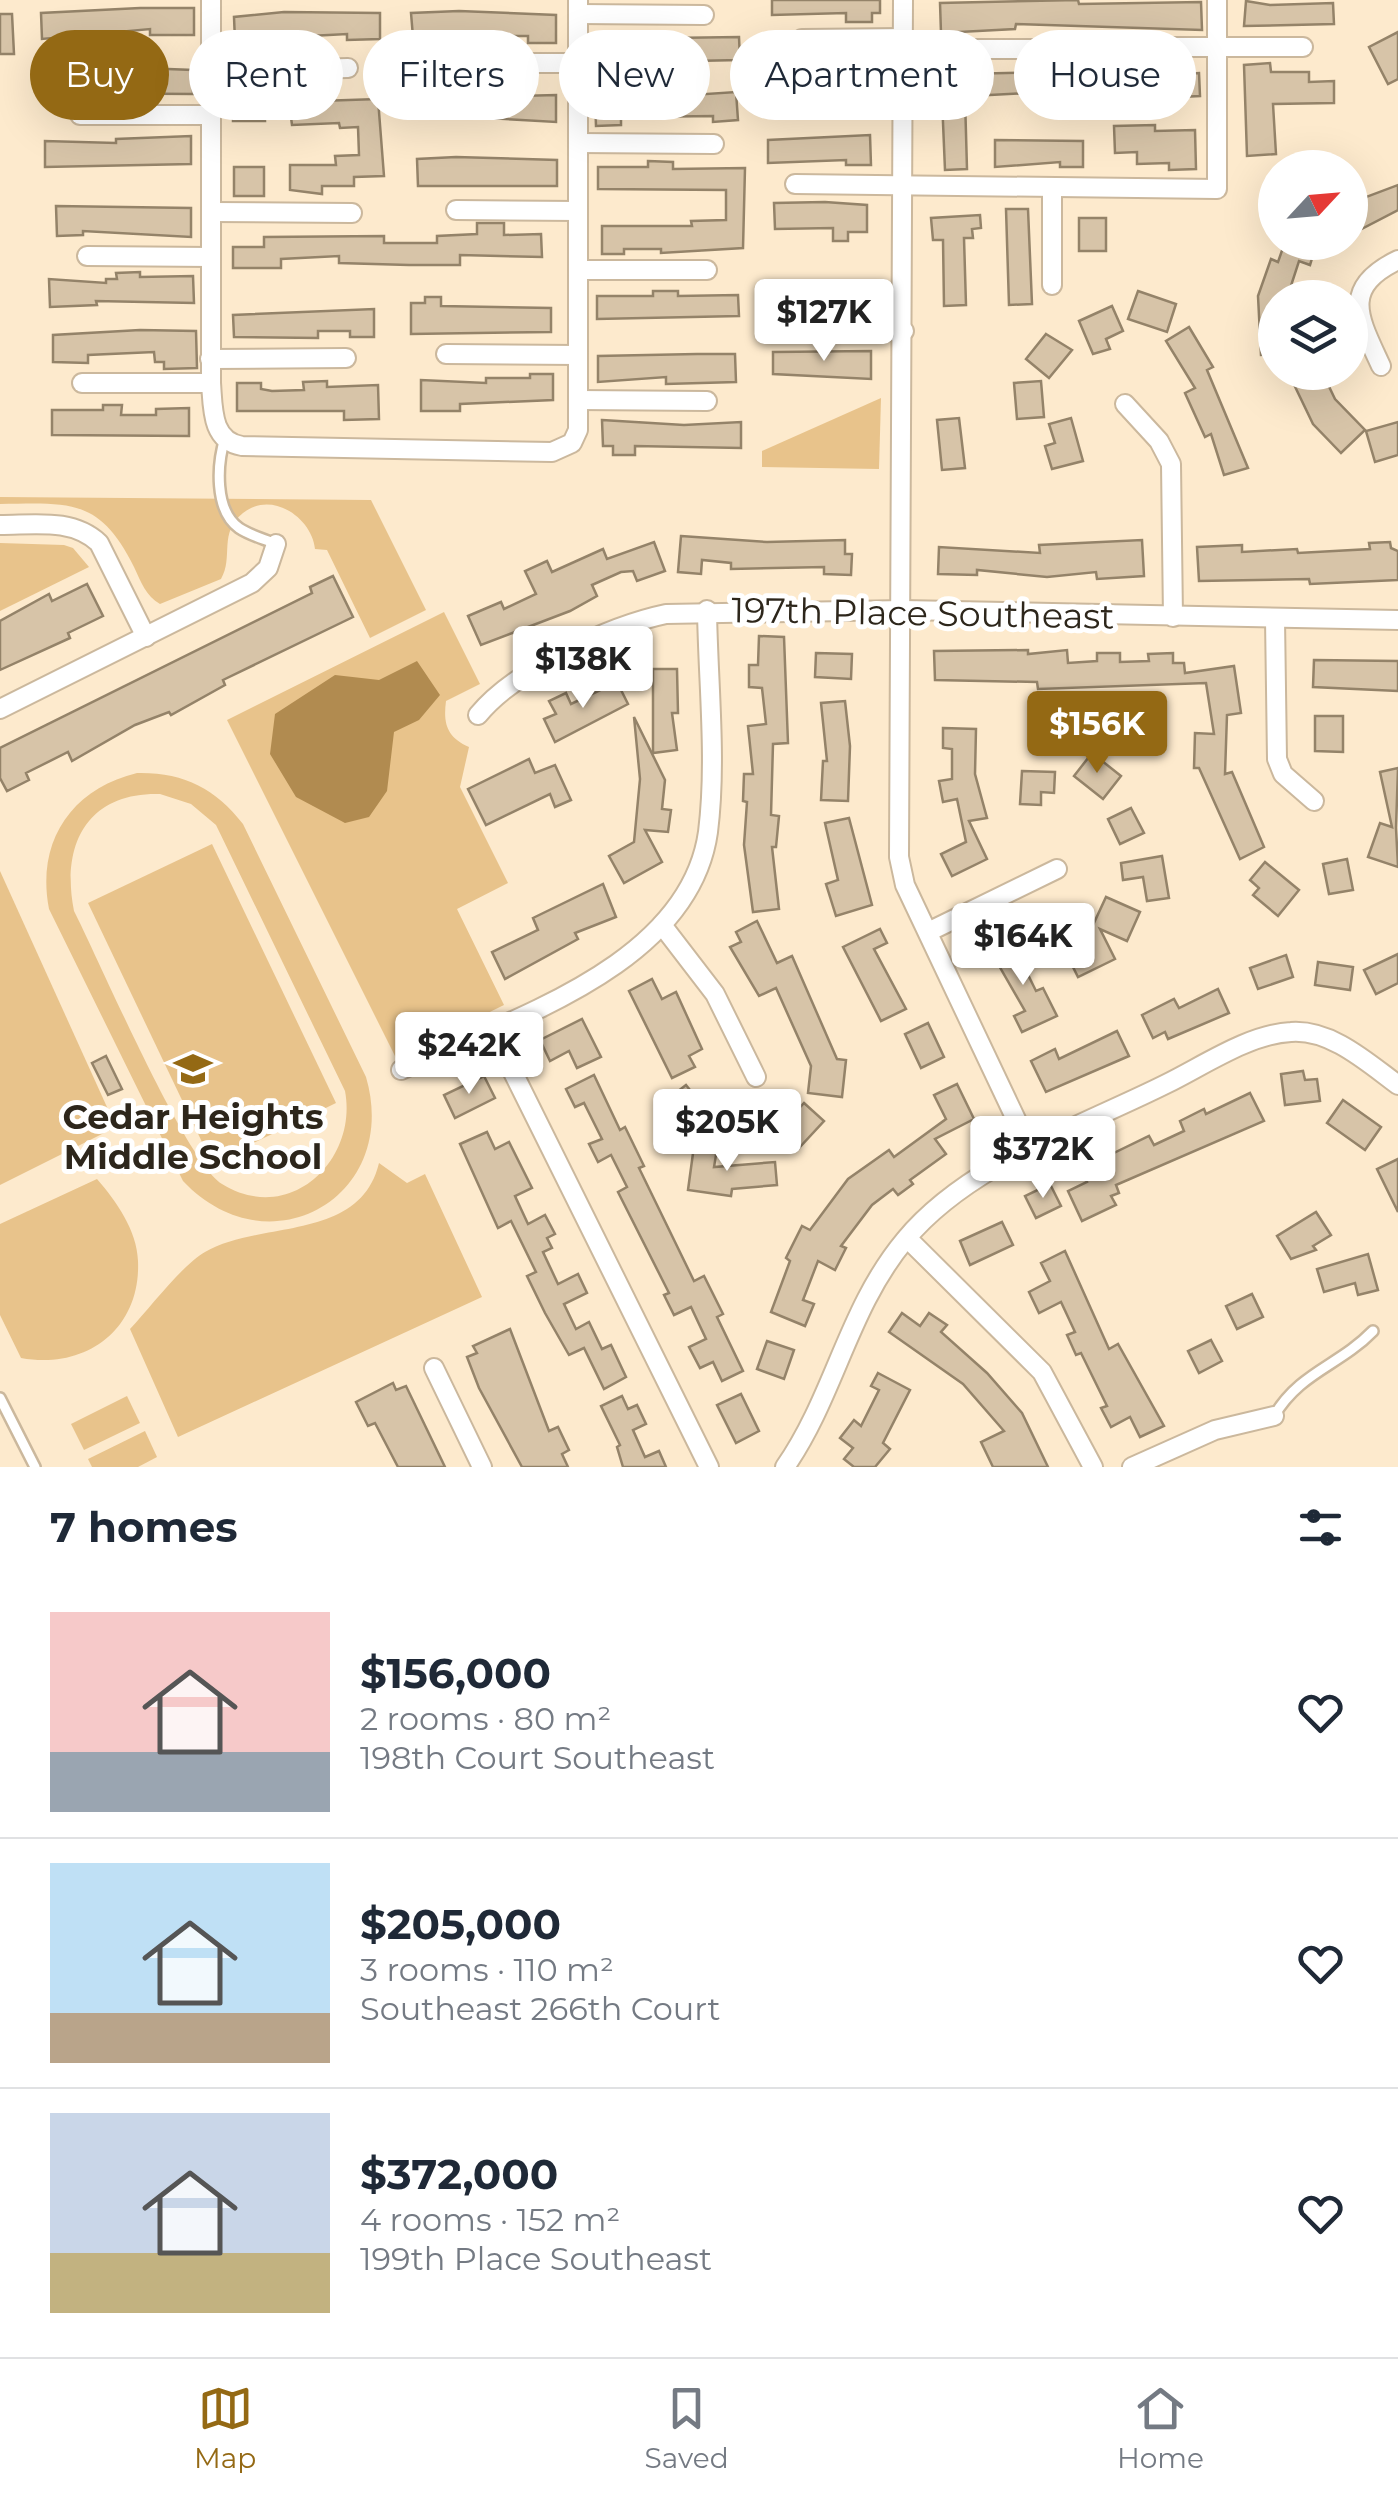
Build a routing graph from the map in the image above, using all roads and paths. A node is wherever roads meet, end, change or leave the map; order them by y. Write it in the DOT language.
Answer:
graph roads {
  1 [pos="211,0"];
  2 [pos="902,0"];
  3 [pos="1218,0"];
  4 [pos="578,7"];
  5 [pos="704,14"];
  6 [pos="211,30"];
  7 [pos="901,30"];
  8 [pos="1196,46"];
  9 [pos="1217,46"];
  10 [pos="1302,47"];
  11 [pos="343,68"];
  12 [pos="348,68"];
  13 [pos="211,120"];
  14 [pos="578,120"];
  15 [pos="902,120"];
  16 [pos="578,143"];
  17 [pos="714,144"];
  18 [pos="795,184"];
  19 [pos="902,187"];
  20 [pos="1052,188"];
  21 [pos="456,210"];
  22 [pos="578,211"];
  23 [pos="211,212"];
  24 [pos="352,213"];
  25 [pos="87,256"];
  26 [pos="211,257"];
  27 [pos="1398,260"];
  28 [pos="578,270"];
  29 [pos="707,270"];
  30 [pos="1052,286"];
  31 [pos="904,330"];
  32 [pos="800,332"];
  33 [pos="446,354"];
  34 [pos="578,355"];
  35 [pos="346,358"];
  36 [pos="210,359"];
  37 [pos="1382,366"];
  38 [pos="82,383"];
  39 [pos="210,383"];
  40 [pos="578,400"];
  41 [pos="707,401"];
  42 [pos="1124,404"];
  43 [pos="224,438"];
  44 [pos="0,524"];
  45 [pos="276,544"];
  46 [pos="707,610"];
  47 [pos="903,610"];
  48 [pos="1173,617"];
  49 [pos="1275,619"];
  50 [pos="1398,620"];
  51 [pos="146,637"];
  52 [pos="0,709"];
  53 [pos="478,715"];
  54 [pos="1314,801"];
  55 [pos="1058,869"];
  56 [pos="662,924"];
  57 [pos="928,932"];
  58 [pos="491,1028"];
  59 [pos="401,1070"];
  60 [pos="756,1077"];
  61 [pos="1396,1079"];
  62 [pos="1030,1151"];
  63 [pos="906,1238"];
  64 [pos="1374,1331"];
  65 [pos="434,1368"];
  66 [pos="0,1398"];
  67 [pos="1274,1416"];
  68 [pos="34,1467"];
  69 [pos="482,1467"];
  70 [pos="709,1467"];
  71 [pos="785,1467"];
  72 [pos="1093,1467"];
  73 [pos="1132,1467"];
  1 -- 6 [label="street"];
  2 -- 7 [label="street"];
  3 -- 9 [label="street"];
  4 -- 5 [label="street"];
  8 -- 9 [label="street"];
  9 -- 10 [label="street"];
  9 -- 20 [label="street"];
  11 -- 12 [label="street"];
  13 -- 23 [label="street"];
  14 -- 16 [label="street"];
  15 -- 19 [label="street"];
  16 -- 17 [label="street"];
  16 -- 22 [label="street"];
  18 -- 19 [label="street"];
  19 -- 20 [label="street"];
  19 -- 31 [label="street"];
  20 -- 30 [label="street"];
  21 -- 22 [label="street"];
  22 -- 28 [label="street"];
  23 -- 24 [label="street"];
  23 -- 26 [label="street"];
  25 -- 26 [label="street"];
  26 -- 36 [label="street"];
  27 -- 37 [label="street"];
  28 -- 29 [label="street"];
  28 -- 34 [label="street"];
  31 -- 32 [label="street"];
  31 -- 47 [label="street"];
  33 -- 34 [label="street"];
  34 -- 40 [label="street"];
  35 -- 36 [label="street"];
  36 -- 39 [label="street"];
  38 -- 39 [label="street"];
  39 -- 43 [label="street"];
  40 -- 41 [label="street"];
  40 -- 43 [label="street"];
  42 -- 48 [label="street"];
  43 -- 45 [label="lane"];
  44 -- 51 [label="street"];
  45 -- 51 [label="street"];
  46 -- 47 [label="street, 197th Place Southeast"];
  46 -- 53 [label="street, 197th Place Southeast"];
  46 -- 56 [label="street"];
  47 -- 48 [label="street, 197th Place Southeast"];
  47 -- 57 [label="street"];
  48 -- 49 [label="street, 197th Place Southeast"];
  49 -- 50 [label="street, 197th Place Southeast"];
  49 -- 54 [label="street"];
  51 -- 52 [label="street"];
  55 -- 57 [label="street"];
  56 -- 58 [label="street"];
  56 -- 60 [label="street"];
  57 -- 62 [label="street"];
  58 -- 59 [label="street"];
  58 -- 70 [label="street"];
  61 -- 62 [label="street"];
  62 -- 63 [label="street"];
  63 -- 71 [label="street"];
  63 -- 72 [label="street"];
  64 -- 67 [label="lane"];
  65 -- 69 [label="street"];
  66 -- 68 [label="lane"];
  67 -- 73 [label="street"];
}
